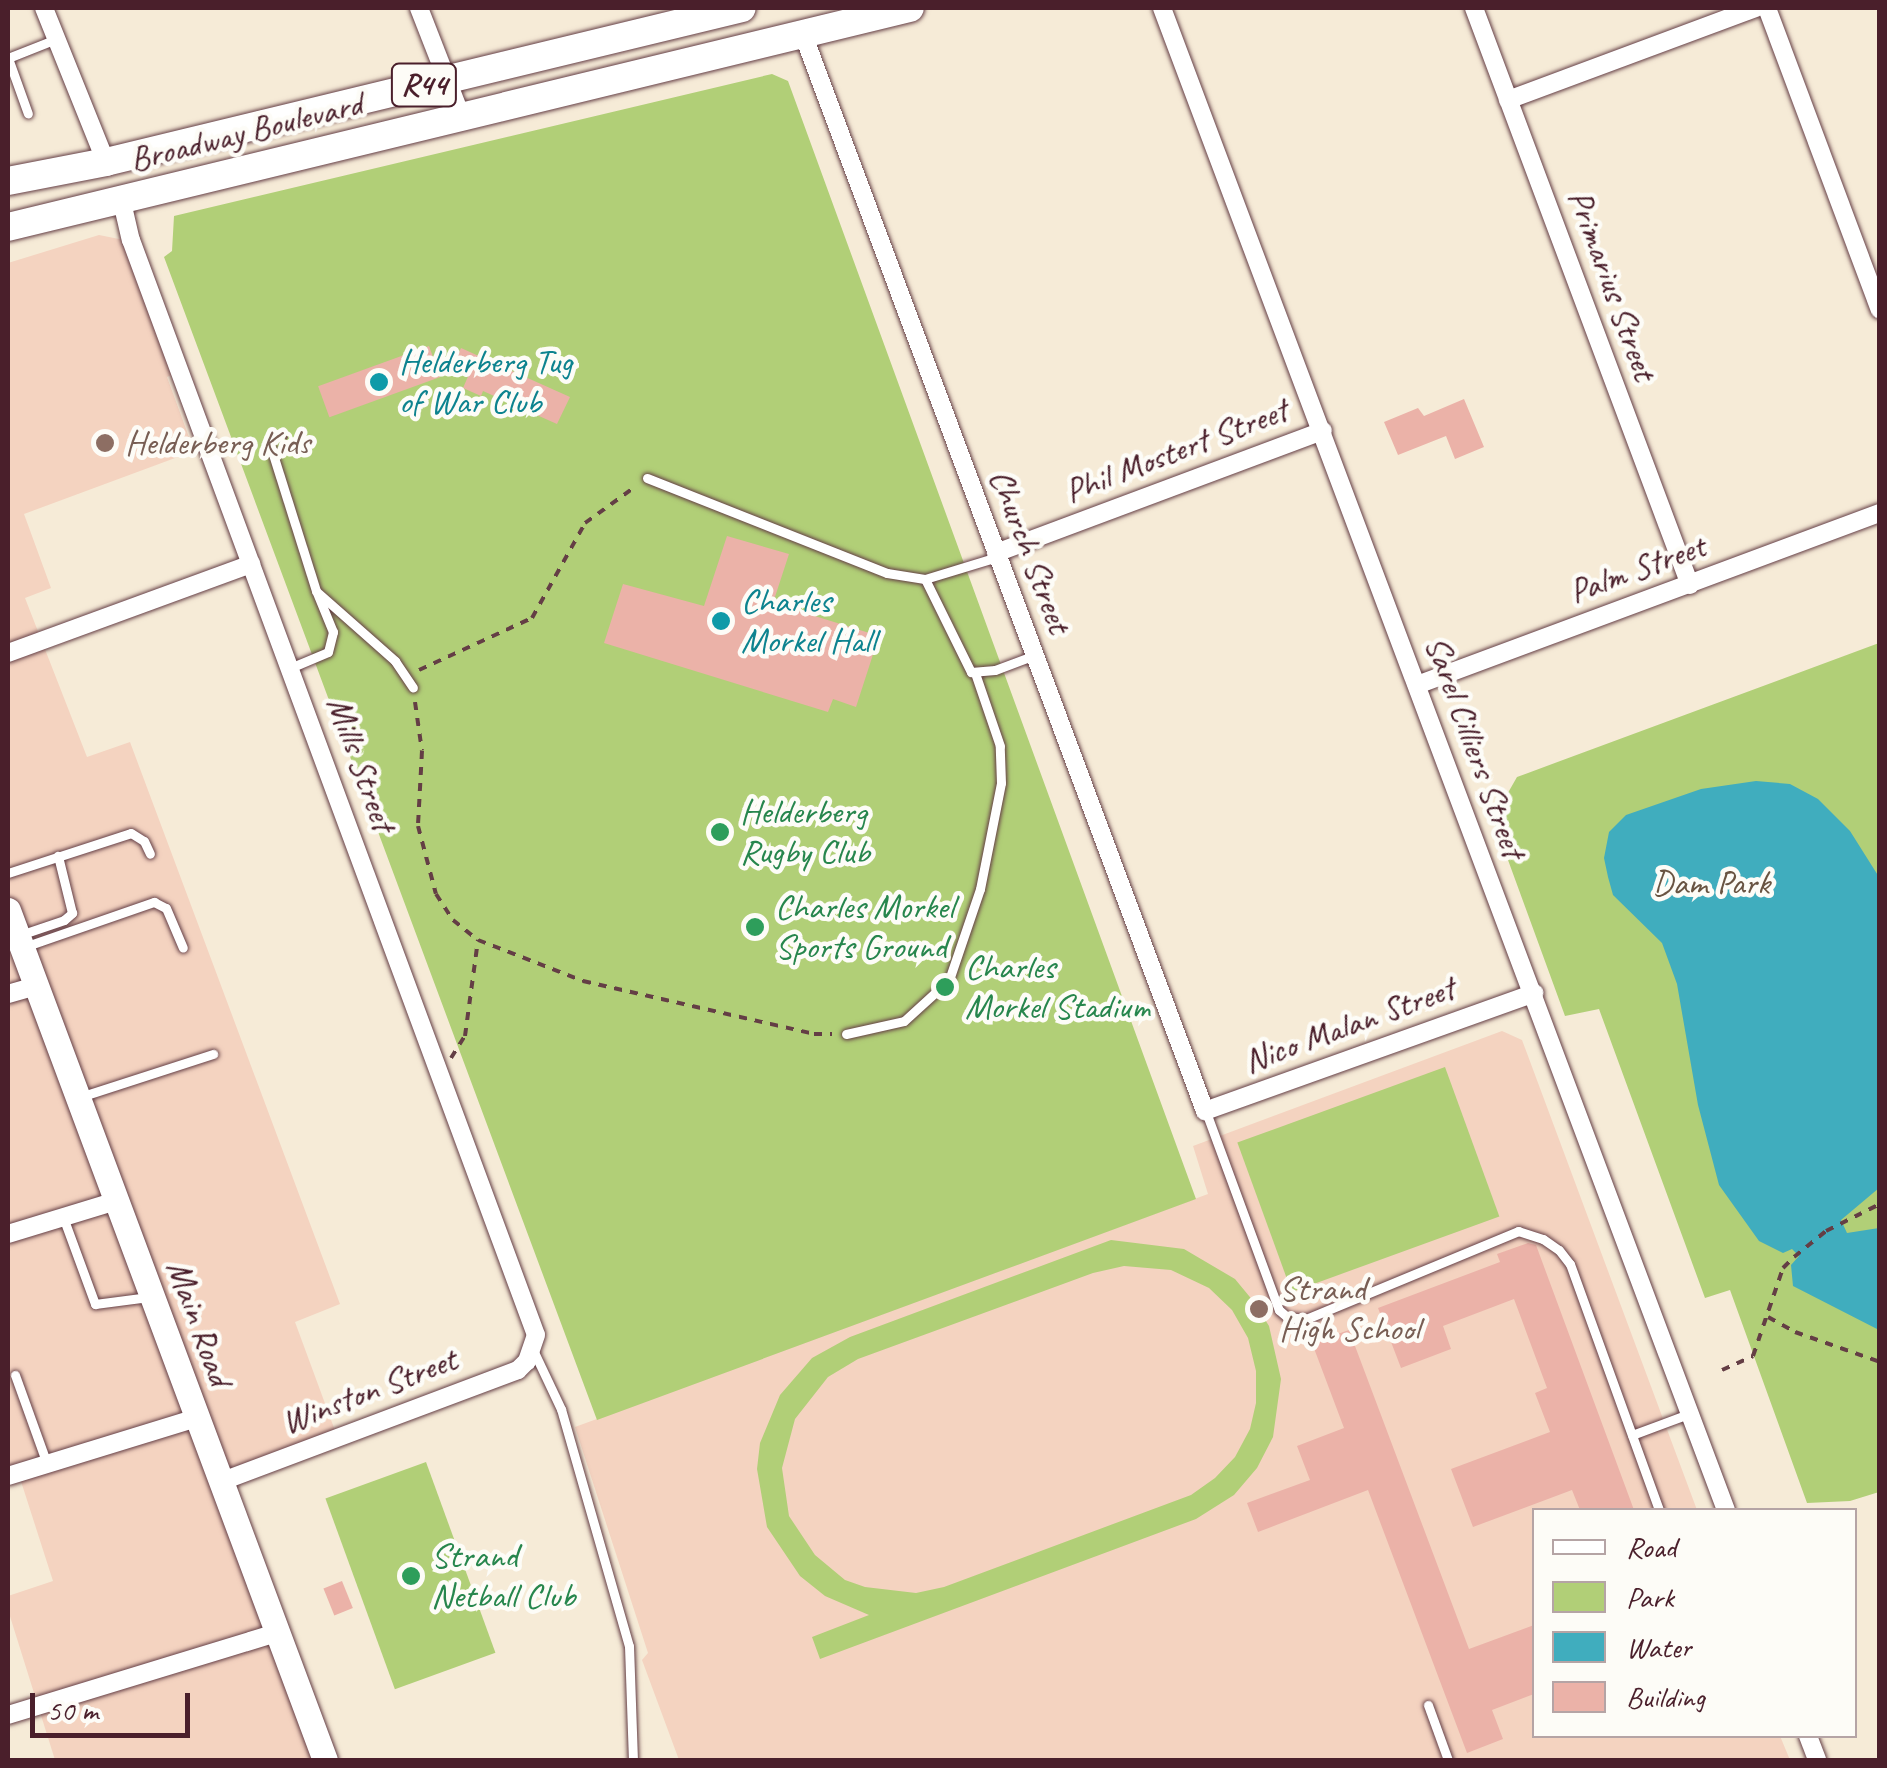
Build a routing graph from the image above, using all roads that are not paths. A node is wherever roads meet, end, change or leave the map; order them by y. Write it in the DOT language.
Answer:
graph roads {
  1 [pos="44,8"];
  2 [pos="419,8"];
  3 [pos="742,8"];
  4 [pos="910,8"];
  5 [pos="1162,8"];
  6 [pos="1474,8"];
  7 [pos="1756,8"];
  8 [pos="1767,8"];
  9 [pos="802,34"];
  10 [pos="56,39"];
  11 [pos="8,58"];
  12 [pos="447,80"];
  13 [pos="1508,100"];
  14 [pos="28,114"];
  15 [pos="461,116"];
  16 [pos="106,162"];
  17 [pos="8,181"];
  18 [pos="122,202"];
  19 [pos="8,227"];
  20 [pos="1880,310"];
  21 [pos="1322,431"];
  22 [pos="272,448"];
  23 [pos="647,478"];
  24 [pos="1880,512"];
  25 [pos="997,555"];
  26 [pos="252,564"];
  27 [pos="925,579"];
  28 [pos="1690,585"];
  29 [pos="316,591"];
  30 [pos="8,653"];
  31 [pos="1035,655"];
  32 [pos="290,668"];
  33 [pos="974,672"];
  34 [pos="1417,685"];
  35 [pos="414,688"];
  36 [pos="150,854"];
  37 [pos="58,856"];
  38 [pos="8,873"];
  39 [pos="8,910"];
  40 [pos="19,942"];
  41 [pos="183,948"];
  42 [pos="36,986"];
  43 [pos="1534,993"];
  44 [pos="8,994"];
  45 [pos="846,1034"];
  46 [pos="213,1054"];
  47 [pos="78,1098"];
  48 [pos="1206,1111"];
  49 [pos="116,1201"];
  50 [pos="63,1217"];
  51 [pos="8,1234"];
  52 [pos="151,1296"];
  53 [pos="532,1349"];
  54 [pos="15,1375"];
  55 [pos="1690,1413"];
  56 [pos="197,1418"];
  57 [pos="1632,1435"];
  58 [pos="47,1464"];
  59 [pos="8,1476"];
  60 [pos="220,1482"];
  61 [pos="1658,1508"];
  62 [pos="1725,1508"];
  63 [pos="276,1633"];
  64 [pos="1428,1705"];
  65 [pos="8,1715"];
  66 [pos="324,1760"];
  67 [pos="633,1760"];
  68 [pos="1448,1760"];
  1 -- 10 [label="street"];
  2 -- 12 [label="street"];
  3 -- 12 [label="main road, Broadway Boulevard / R44"];
  4 -- 9 [label="main road, Broadway Boulevard / R44"];
  5 -- 21 [label="street, Sarel Cilliers Street"];
  6 -- 13 [label="street, Primarius Street"];
  7 -- 13 [label="street"];
  8 -- 20 [label="street"];
  9 -- 15 [label="main road, Broadway Boulevard / R44"];
  9 -- 25 [label="street, Church Street"];
  10 -- 11 [label="lane"];
  10 -- 16 [label="street"];
  11 -- 14 [label="lane"];
  12 -- 15 [label="street"];
  12 -- 16 [label="main road, Broadway Boulevard / R44"];
  13 -- 28 [label="street, Primarius Street"];
  15 -- 18 [label="main road, Broadway Boulevard / R44"];
  16 -- 17 [label="main road, Broadway Boulevard / R44"];
  18 -- 19 [label="main road, Broadway Boulevard / R44"];
  18 -- 26 [label="street, Mills Street"];
  21 -- 25 [label="street, Phil Mostert Street"];
  21 -- 34 [label="street, Sarel Cilliers Street"];
  22 -- 29 [label="lane"];
  23 -- 27 [label="lane"];
  24 -- 28 [label="street, Palm Street"];
  25 -- 27 [label="lane"];
  25 -- 31 [label="street, Church Street"];
  26 -- 30 [label="street"];
  26 -- 32 [label="street, Mills Street"];
  27 -- 33 [label="lane"];
  28 -- 34 [label="street, Palm Street"];
  29 -- 32 [label="lane"];
  29 -- 35 [label="lane"];
  31 -- 33 [label="lane"];
  31 -- 48 [label="street, Church Street"];
  32 -- 53 [label="street, Mills Street"];
  33 -- 45 [label="lane"];
  34 -- 43 [label="street, Sarel Cilliers Street"];
  36 -- 37 [label="lane"];
  37 -- 38 [label="lane"];
  37 -- 40 [label="lane"];
  39 -- 40 [label="main road, Main Road"];
  40 -- 41 [label="lane"];
  40 -- 42 [label="main road, Main Road"];
  42 -- 44 [label="street"];
  42 -- 47 [label="main road, Main Road"];
  43 -- 48 [label="street, Nico Malan Street"];
  43 -- 55 [label="street, Sarel Cilliers Street"];
  46 -- 47 [label="lane"];
  47 -- 49 [label="main road, Main Road"];
  48 -- 57 [label="lane"];
  49 -- 50 [label="street"];
  49 -- 52 [label="main road, Main Road"];
  50 -- 51 [label="street"];
  50 -- 52 [label="lane"];
  52 -- 56 [label="main road, Main Road"];
  53 -- 60 [label="street, Winston Street"];
  53 -- 67 [label="lane"];
  54 -- 58 [label="lane"];
  55 -- 57 [label="lane"];
  55 -- 62 [label="street, Sarel Cilliers Street"];
  56 -- 58 [label="street"];
  56 -- 60 [label="main road, Main Road"];
  57 -- 61 [label="lane"];
  58 -- 59 [label="street"];
  60 -- 63 [label="main road, Main Road"];
  63 -- 65 [label="street"];
  63 -- 66 [label="main road, Main Road"];
  64 -- 68 [label="lane"];
}
